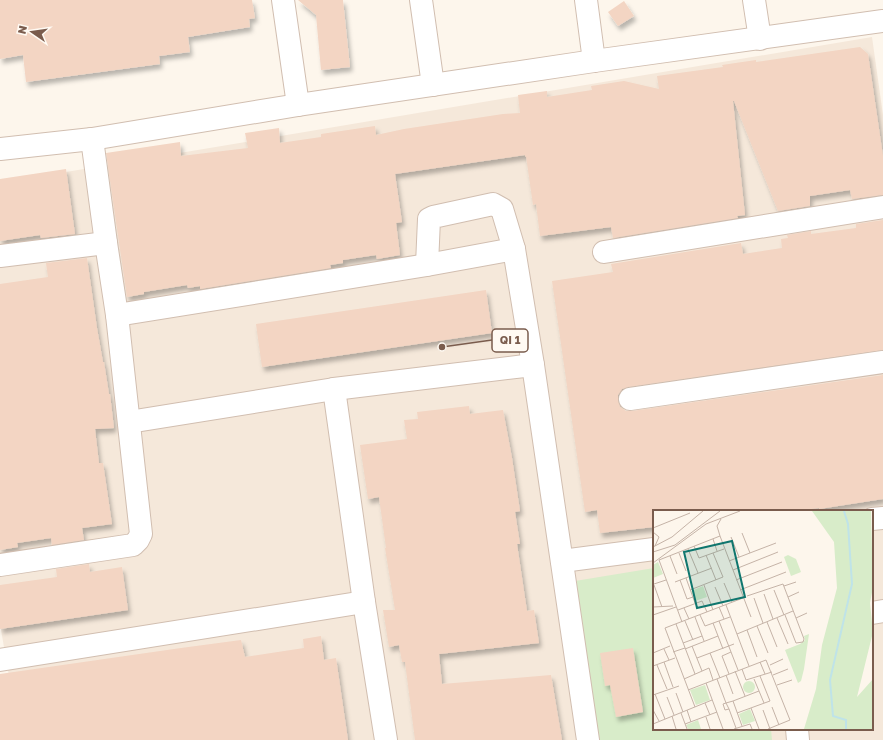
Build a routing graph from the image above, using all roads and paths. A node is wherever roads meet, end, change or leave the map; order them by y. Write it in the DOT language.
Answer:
graph roads {
  1 [pos="282,0"];
  2 [pos="421,0"];
  3 [pos="586,0"];
  4 [pos="754,0"];
  5 [pos="883,21"];
  6 [pos="760,39"];
  7 [pos="594,61"];
  8 [pos="433,85"];
  9 [pos="298,105"];
  10 [pos="92,138"];
  11 [pos="0,149"];
  12 [pos="883,207"];
  13 [pos="106,243"];
  14 [pos="514,249"];
  15 [pos="604,252"];
  16 [pos="0,256"];
  17 [pos="427,265"];
  18 [pos="118,315"];
  19 [pos="883,362"];
  20 [pos="533,365"];
  21 [pos="334,389"];
  22 [pos="630,399"];
  23 [pos="129,422"];
  24 [pos="883,518"];
  25 [pos="873,519"];
  26 [pos="653,549"];
  27 [pos="562,561"];
  28 [pos="0,565"];
  29 [pos="364,602"];
  30 [pos="883,611"];
  31 [pos="873,613"];
  32 [pos="0,660"];
  33 [pos="797,730"];
  34 [pos="386,740"];
  35 [pos="588,740"];
  36 [pos="798,740"];
  1 -- 9 [label="street"];
  2 -- 8 [label="street"];
  3 -- 7 [label="street"];
  4 -- 6 [label="street"];
  5 -- 6 [label="street"];
  6 -- 7 [label="street"];
  7 -- 8 [label="street"];
  8 -- 9 [label="street"];
  9 -- 10 [label="street"];
  10 -- 11 [label="street"];
  10 -- 13 [label="street"];
  12 -- 15 [label="street"];
  13 -- 16 [label="street"];
  13 -- 18 [label="street"];
  14 -- 17 [label="street"];
  14 -- 17 [label="street"];
  14 -- 20 [label="street"];
  17 -- 18 [label="street"];
  18 -- 23 [label="street"];
  19 -- 22 [label="street"];
  20 -- 21 [label="street"];
  20 -- 27 [label="street"];
  21 -- 23 [label="street"];
  21 -- 29 [label="street"];
  23 -- 28 [label="street"];
  24 -- 25 [label="street"];
  26 -- 27 [label="street"];
  27 -- 35 [label="street"];
  29 -- 32 [label="street"];
  29 -- 34 [label="street"];
  30 -- 31 [label="street"];
  33 -- 36 [label="street"];
}
